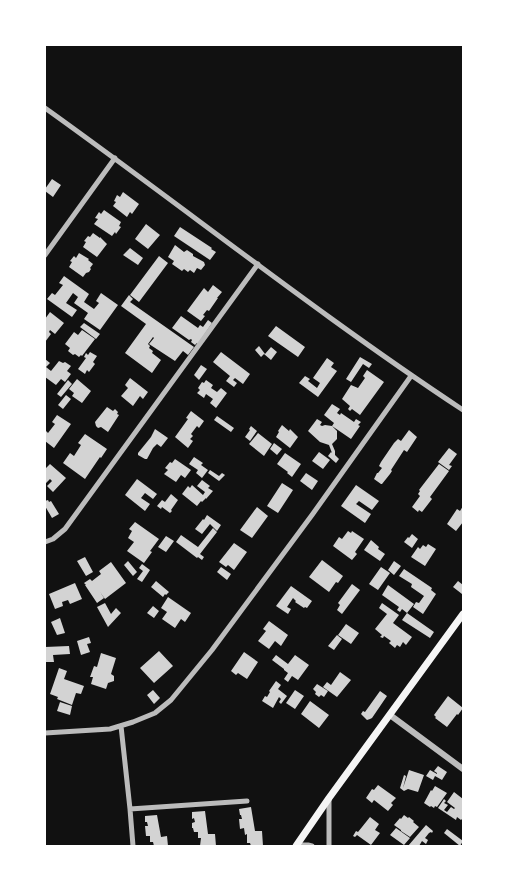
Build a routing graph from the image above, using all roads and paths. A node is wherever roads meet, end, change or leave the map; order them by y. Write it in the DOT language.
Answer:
graph roads {
  1 [pos="45,108"];
  2 [pos="115,158"];
  3 [pos="45,255"];
  4 [pos="258,264"];
  5 [pos="411,376"];
  6 [pos="463,410"];
  7 [pos="45,542"];
  8 [pos="463,614"];
  9 [pos="390,715"];
  10 [pos="121,726"];
  11 [pos="45,733"];
  12 [pos="463,769"];
  13 [pos="329,798"];
  14 [pos="247,802"];
  15 [pos="130,809"];
  16 [pos="133,846"];
  17 [pos="297,846"];
  18 [pos="312,846"];
  19 [pos="328,846"];
  1 -- 2 [label="street"];
  2 -- 3 [label="street"];
  2 -- 4 [label="street"];
  4 -- 5 [label="street"];
  4 -- 7 [label="street"];
  5 -- 6 [label="street"];
  5 -- 10 [label="street"];
  8 -- 9 [label="main road"];
  9 -- 12 [label="street"];
  9 -- 13 [label="main road"];
  10 -- 11 [label="street"];
  10 -- 15 [label="street"];
  13 -- 17 [label="main road"];
  13 -- 19 [label="street"];
  14 -- 15 [label="street"];
  15 -- 16 [label="street"];
  17 -- 18 [label="street"];
}
